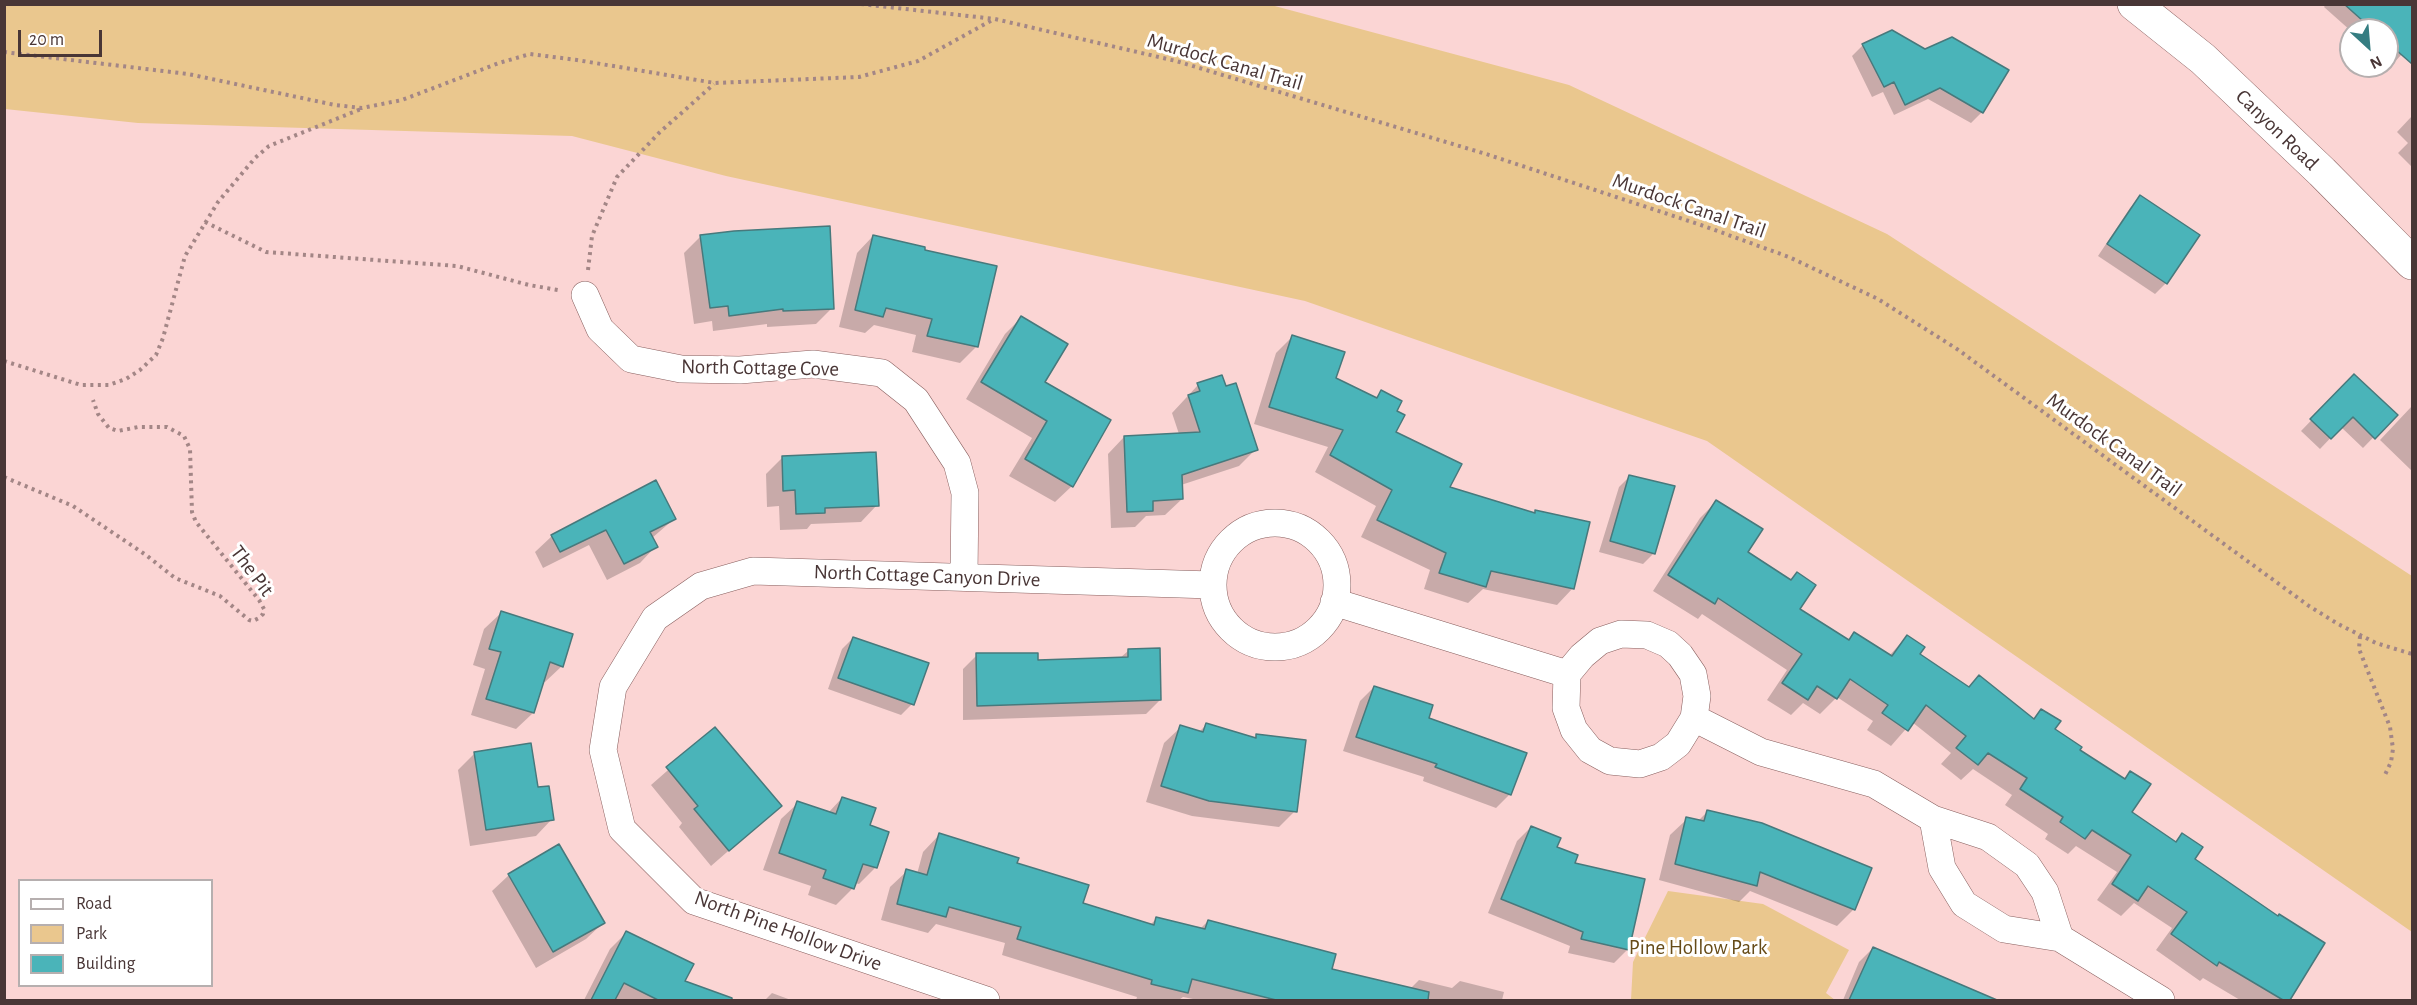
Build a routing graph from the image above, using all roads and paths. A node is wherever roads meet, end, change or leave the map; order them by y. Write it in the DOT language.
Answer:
graph roads {
  1 [pos="861,4"];
  2 [pos="2134,4"];
  3 [pos="995,19"];
  4 [pos="4,52"];
  5 [pos="715,83"];
  6 [pos="362,108"];
  7 [pos="205,222"];
  8 [pos="2412,263"];
  9 [pos="585,295"];
  10 [pos="4,361"];
  11 [pos="93,400"];
  12 [pos="4,477"];
  13 [pos="964,576"];
  14 [pos="1212,585"];
  15 [pos="1334,602"];
  16 [pos="655,618"];
  17 [pos="2360,636"];
  18 [pos="2412,654"];
  19 [pos="1567,674"];
  20 [pos="1694,718"];
  21 [pos="2384,777"];
  22 [pos="1933,819"];
  23 [pos="2060,938"];
  24 [pos="986,1000"];
  25 [pos="2161,1000"];
  1 -- 3 [label="path, Murdock Canal Trail"];
  2 -- 8 [label="main road, Canyon Road"];
  3 -- 5 [label="path"];
  3 -- 17 [label="path, Murdock Canal Trail"];
  4 -- 6 [label="path"];
  5 -- 6 [label="path"];
  5 -- 9 [label="path"];
  6 -- 7 [label="path"];
  7 -- 9 [label="path"];
  7 -- 10 [label="path"];
  9 -- 13 [label="street, North Cottage Cove"];
  11 -- 12 [label="path, The Pit"];
  13 -- 14 [label="street, North Cottage Canyon Drive"];
  13 -- 16 [label="street, North Cottage Canyon Drive"];
  14 -- 15 [label="street"];
  14 -- 15 [label="street"];
  15 -- 19 [label="street"];
  16 -- 24 [label="street, North Pine Hollow Drive"];
  17 -- 18 [label="path, Murdock Canal Trail"];
  17 -- 21 [label="path"];
  19 -- 20 [label="street"];
  19 -- 20 [label="street"];
  20 -- 22 [label="street"];
  22 -- 23 [label="street"];
  22 -- 23 [label="street"];
  23 -- 25 [label="street"];
}
